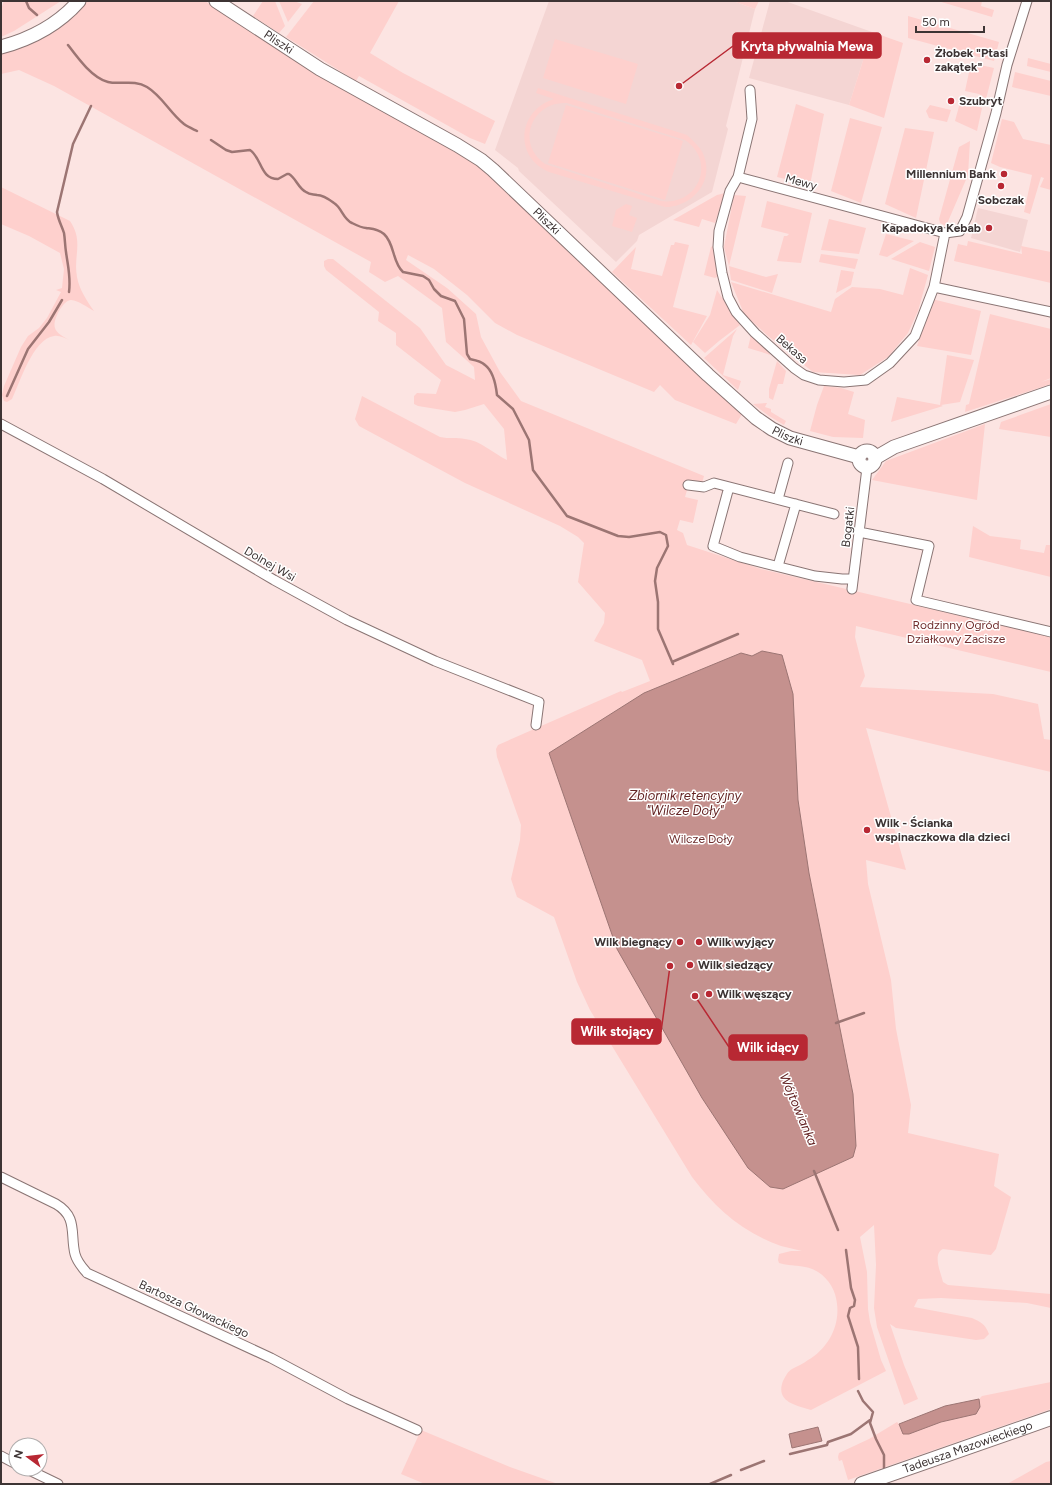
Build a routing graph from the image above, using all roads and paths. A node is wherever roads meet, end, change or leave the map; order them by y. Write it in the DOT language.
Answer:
graph roads {
  1 [pos="79,1"];
  2 [pos="216,1"];
  3 [pos="1027,1"];
  4 [pos="1,47"];
  5 [pos="750,90"];
  6 [pos="738,177"];
  7 [pos="945,233"];
  8 [pos="934,287"];
  9 [pos="1051,312"];
  10 [pos="1051,392"];
  11 [pos="1,424"];
  12 [pos="867,461"];
  13 [pos="788,463"];
  14 [pos="688,485"];
  15 [pos="729,487"];
  16 [pos="778,499"];
  17 [pos="796,504"];
  18 [pos="834,514"];
  19 [pos="859,532"];
  20 [pos="778,566"];
  21 [pos="853,579"];
  22 [pos="852,589"];
  23 [pos="1051,632"];
  24 [pos="536,725"];
  25 [pos="1,1177"];
  26 [pos="1051,1418"];
  27 [pos="417,1430"];
  28 [pos="44,1477"];
  29 [pos="58,1484"];
  30 [pos="862,1484"];
  1 -- 4 [label="street"];
  2 -- 12 [label="street, Pliszki"];
  3 -- 7 [label="street"];
  5 -- 6 [label="street"];
  6 -- 7 [label="street, Mewy"];
  6 -- 8 [label="street, Bekasa"];
  7 -- 8 [label="street, Bekasa"];
  8 -- 9 [label="street"];
  10 -- 12 [label="street"];
  11 -- 24 [label="street, Dolnej Wsi"];
  12 -- 19 [label="street, Bogatki"];
  13 -- 16 [label="street"];
  14 -- 15 [label="street"];
  15 -- 16 [label="street"];
  15 -- 20 [label="street"];
  16 -- 17 [label="street"];
  17 -- 18 [label="street"];
  17 -- 20 [label="street"];
  19 -- 21 [label="street, Bogatki"];
  19 -- 23 [label="street"];
  20 -- 21 [label="street"];
  21 -- 22 [label="street, Bogatki"];
  25 -- 27 [label="street, Bartosza Głowackiego"];
  26 -- 30 [label="main road, Tadeusza Mazowieckiego"];
  28 -- 29 [label="street"];
}
